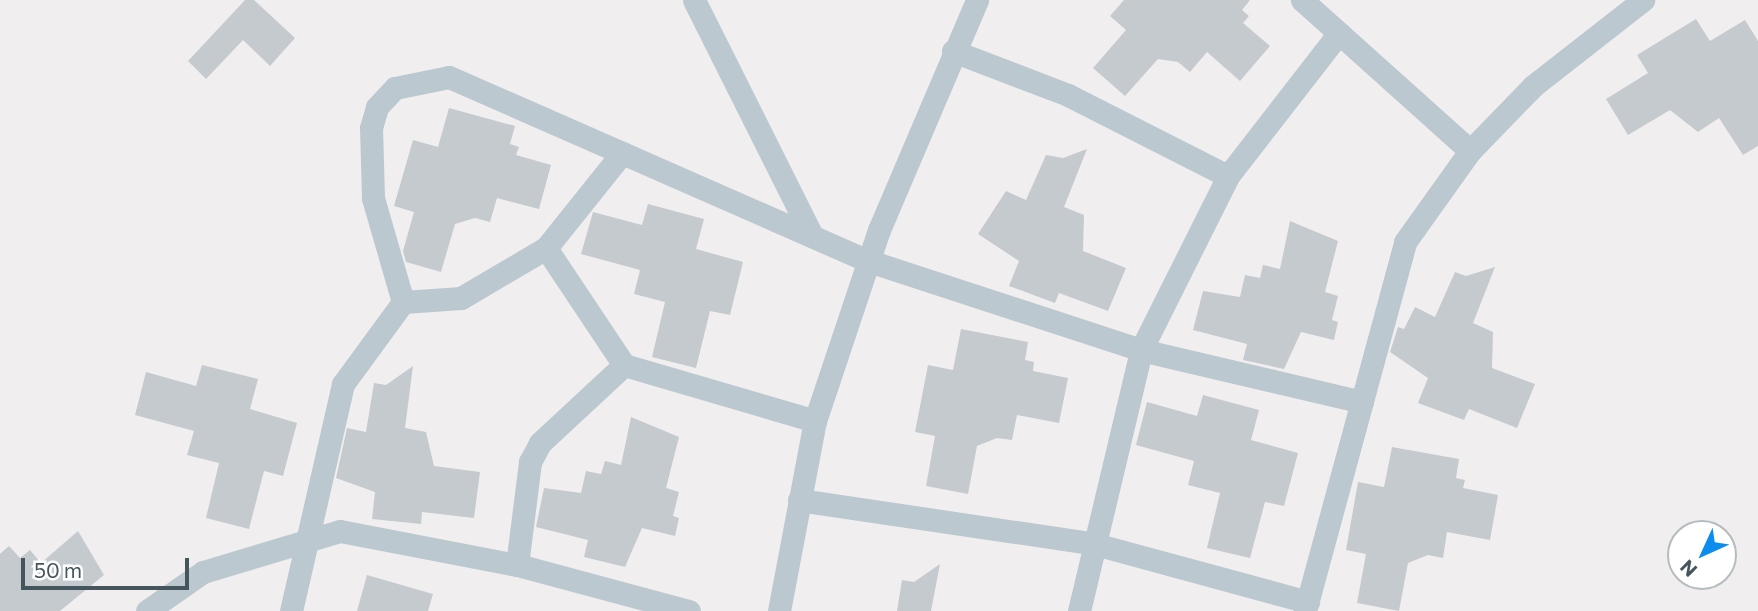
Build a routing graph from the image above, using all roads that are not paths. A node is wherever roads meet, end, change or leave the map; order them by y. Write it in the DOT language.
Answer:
graph roads {
  1 [pos="694,0"];
  2 [pos="977,0"];
  3 [pos="1302,0"];
  4 [pos="1643,0"];
  5 [pos="1339,33"];
  6 [pos="953,51"];
  7 [pos="1470,151"];
  8 [pos="622,153"];
  9 [pos="1228,176"];
  10 [pos="812,236"];
  11 [pos="546,248"];
  12 [pos="869,261"];
  13 [pos="403,302"];
  14 [pos="1141,350"];
  15 [pos="624,365"];
  16 [pos="1362,401"];
  17 [pos="815,421"];
  18 [pos="799,500"];
  19 [pos="306,537"];
  20 [pos="1091,543"];
  21 [pos="517,565"];
  22 [pos="1307,607"];
  23 [pos="147,611"];
  24 [pos="291,611"];
  25 [pos="688,611"];
  26 [pos="779,611"];
  27 [pos="1079,611"];
  1 -- 10 [label="street"];
  2 -- 6 [label="street"];
  3 -- 5 [label="street"];
  4 -- 7 [label="street"];
  5 -- 7 [label="street"];
  5 -- 9 [label="street"];
  6 -- 9 [label="street"];
  6 -- 12 [label="street"];
  7 -- 16 [label="street"];
  8 -- 10 [label="street"];
  8 -- 11 [label="street"];
  8 -- 13 [label="street"];
  9 -- 14 [label="street"];
  10 -- 12 [label="street"];
  11 -- 13 [label="street"];
  11 -- 15 [label="street"];
  12 -- 14 [label="street"];
  12 -- 17 [label="street"];
  13 -- 19 [label="street"];
  14 -- 16 [label="street"];
  14 -- 20 [label="street"];
  15 -- 17 [label="street"];
  15 -- 21 [label="street"];
  16 -- 22 [label="street"];
  17 -- 18 [label="street"];
  18 -- 20 [label="street"];
  18 -- 26 [label="street"];
  19 -- 21 [label="street"];
  19 -- 23 [label="street"];
  19 -- 24 [label="street"];
  20 -- 22 [label="street"];
  20 -- 27 [label="street"];
  21 -- 25 [label="street"];
}
